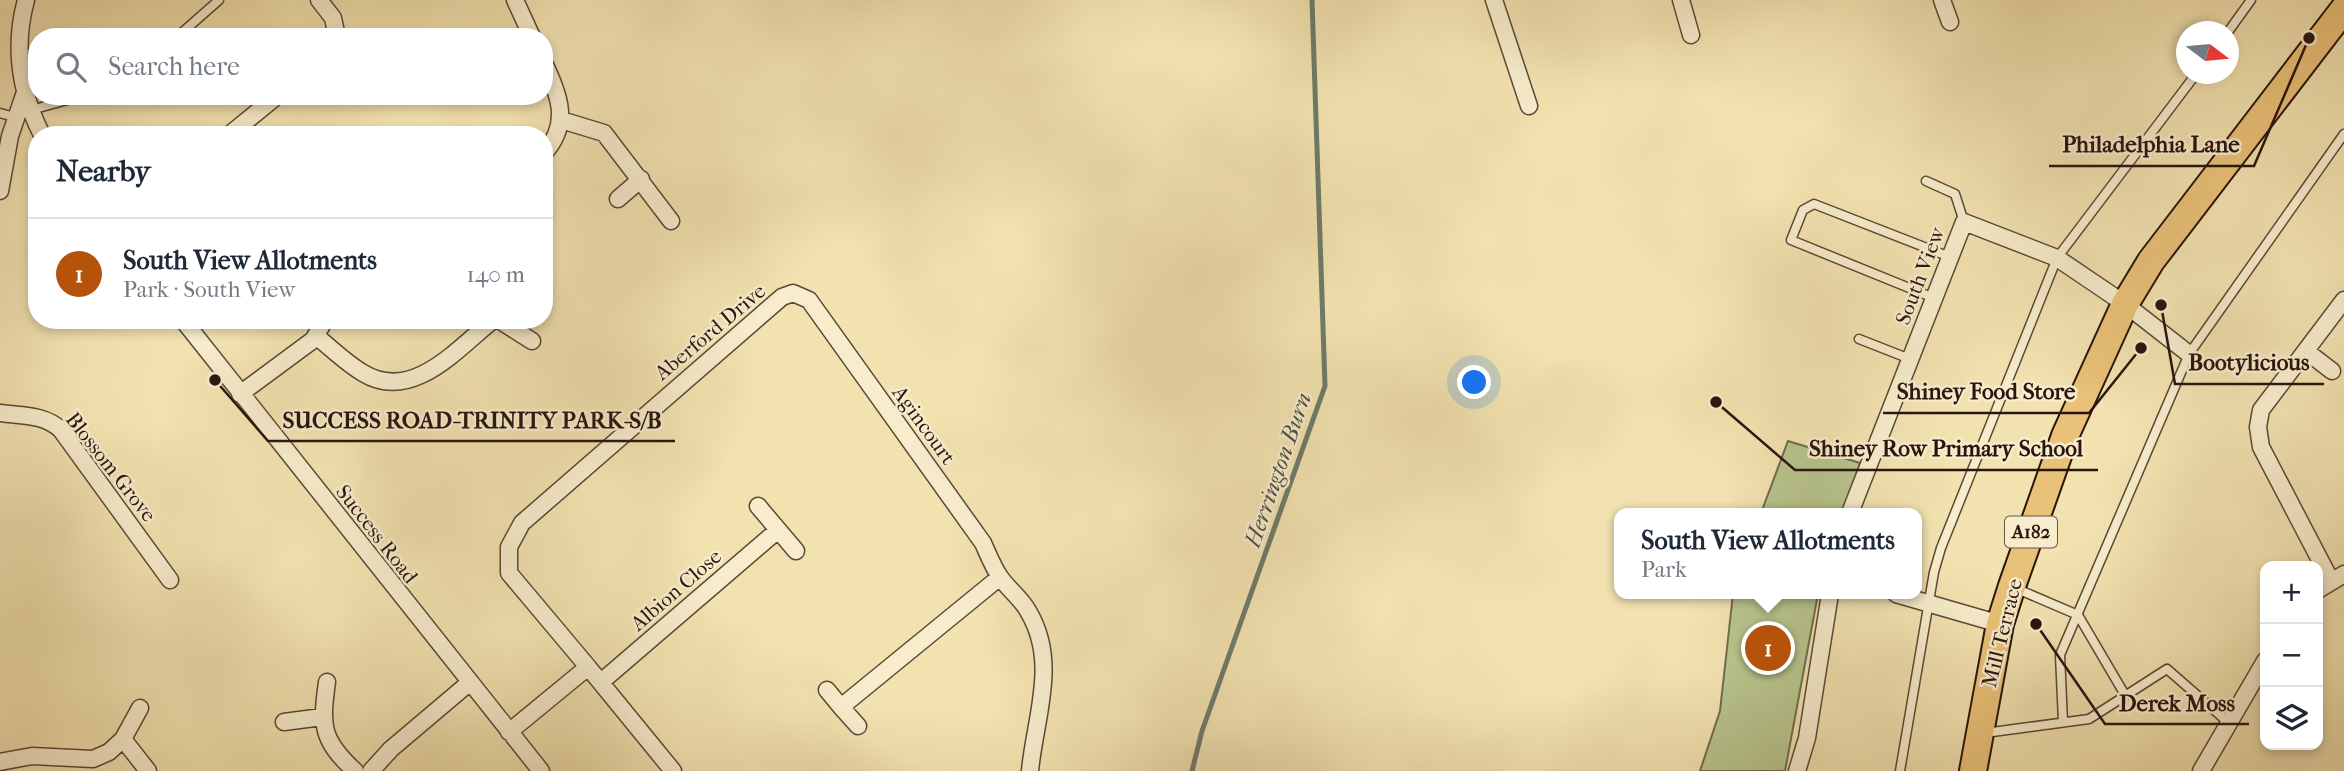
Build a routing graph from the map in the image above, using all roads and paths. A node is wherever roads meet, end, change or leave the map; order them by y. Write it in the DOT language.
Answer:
graph roads {
  1 [pos="26,0"];
  2 [pos="219,0"];
  3 [pos="319,0"];
  4 [pos="515,0"];
  5 [pos="1494,0"];
  6 [pos="1681,0"];
  7 [pos="1942,0"];
  8 [pos="2251,0"];
  9 [pos="2344,9"];
  10 [pos="2236,21"];
  11 [pos="1950,22"];
  12 [pos="187,28"];
  13 [pos="335,28"];
  14 [pos="528,28"];
  15 [pos="1691,35"];
  16 [pos="553,82"];
  17 [pos="2188,84"];
  18 [pos="47,105"];
  19 [pos="266,105"];
  20 [pos="1529,106"];
  21 [pos="15,113"];
  22 [pos="561,120"];
  23 [pos="31,126"];
  24 [pos="240,126"];
  25 [pos="2344,134"];
  26 [pos="553,140"];
  27 [pos="641,179"];
  28 [pos="1926,181"];
  29 [pos="1,184"];
  30 [pos="618,199"];
  31 [pos="671,221"];
  32 [pos="1964,222"];
  33 [pos="1950,257"];
  34 [pos="2057,258"];
  35 [pos="1934,298"];
  36 [pos="809,300"];
  37 [pos="2344,300"];
  38 [pos="2125,304"];
  39 [pos="190,329"];
  40 [pos="320,329"];
  41 [pos="482,329"];
  42 [pos="513,329"];
  43 [pos="316,336"];
  44 [pos="1859,339"];
  45 [pos="531,341"];
  46 [pos="2306,351"];
  47 [pos="2189,354"];
  48 [pos="1910,359"];
  49 [pos="2332,371"];
  50 [pos="240,394"];
  51 [pos="0,414"];
  52 [pos="758,506"];
  53 [pos="1852,508"];
  54 [pos="778,530"];
  55 [pos="796,551"];
  56 [pos="1000,578"];
  57 [pos="170,580"];
  58 [pos="2331,582"];
  59 [pos="2012,586"];
  60 [pos="1829,599"];
  61 [pos="1912,599"];
  62 [pos="1928,604"];
  63 [pos="2078,615"];
  64 [pos="2000,624"];
  65 [pos="588,667"];
  66 [pos="2260,670"];
  67 [pos="327,682"];
  68 [pos="601,682"];
  69 [pos="469,683"];
  70 [pos="827,690"];
  71 [pos="2125,695"];
  72 [pos="841,707"];
  73 [pos="140,708"];
  74 [pos="322,718"];
  75 [pos="284,722"];
  76 [pos="2063,722"];
  77 [pos="2229,723"];
  78 [pos="858,726"];
  79 [pos="509,732"];
  80 [pos="1978,734"];
  81 [pos="123,739"];
  82 [pos="0,762"];
  83 [pos="373,770"];
  84 [pos="148,771"];
  85 [pos="355,771"];
  86 [pos="541,771"];
  87 [pos="673,771"];
  88 [pos="1030,771"];
  89 [pos="1797,771"];
  90 [pos="1900,771"];
  91 [pos="1973,771"];
  92 [pos="2201,771"];
  1 -- 21 [label="street"];
  2 -- 12 [label="lane"];
  3 -- 13 [label="street"];
  4 -- 14 [label="street"];
  5 -- 20 [label="street"];
  6 -- 15 [label="street"];
  7 -- 11 [label="street"];
  8 -- 10 [label="lane"];
  9 -- 38 [label="main road, A182"];
  16 -- 22 [label="street"];
  17 -- 34 [label="lane"];
  18 -- 21 [label="lane"];
  19 -- 24 [label="street"];
  21 -- 23 [label="street"];
  21 -- 29 [label="street"];
  22 -- 26 [label="street"];
  22 -- 27 [label="street"];
  25 -- 47 [label="lane"];
  27 -- 30 [label="street"];
  27 -- 31 [label="street"];
  28 -- 32 [label="lane"];
  32 -- 33 [label="street, South View"];
  32 -- 34 [label="street, South View"];
  33 -- 35 [label="street, South View"];
  33 -- 35 [label="lane"];
  34 -- 38 [label="street, South View"];
  34 -- 62 [label="lane"];
  35 -- 48 [label="street, South View"];
  36 -- 56 [label="street, Agincourt"];
  36 -- 65 [label="street, Aberford Drive"];
  37 -- 46 [label="street"];
  38 -- 47 [label="street, South View"];
  38 -- 59 [label="main road, Mill Terrace / A182"];
  39 -- 50 [label="street, Success Road"];
  40 -- 43 [label="street"];
  41 -- 43 [label="street"];
  42 -- 45 [label="street"];
  43 -- 50 [label="street"];
  44 -- 48 [label="lane"];
  46 -- 49 [label="street"];
  46 -- 58 [label="street"];
  47 -- 63 [label="lane"];
  48 -- 53 [label="street, South View"];
  50 -- 69 [label="street, Success Road"];
  51 -- 57 [label="street, Blossom Grove"];
  52 -- 54 [label="street"];
  54 -- 55 [label="street"];
  54 -- 68 [label="street, Albion Close"];
  56 -- 72 [label="street"];
  56 -- 88 [label="street, Agincourt"];
  59 -- 63 [label="lane"];
  59 -- 64 [label="main road, Mill Terrace / A182"];
  60 -- 89 [label="street"];
  61 -- 62 [label="street"];
  62 -- 64 [label="street"];
  62 -- 90 [label="lane"];
  63 -- 71 [label="lane"];
  63 -- 76 [label="lane"];
  64 -- 80 [label="main road, Mill Terrace / A182"];
  65 -- 68 [label="street, Aberford Drive"];
  65 -- 79 [label="street"];
  66 -- 77 [label="street"];
  67 -- 74 [label="street"];
  68 -- 87 [label="street, Aberford Drive"];
  69 -- 79 [label="street, Success Road"];
  69 -- 83 [label="street"];
  70 -- 72 [label="street"];
  71 -- 76 [label="lane"];
  71 -- 77 [label="lane"];
  72 -- 78 [label="street"];
  73 -- 81 [label="street"];
  74 -- 75 [label="street"];
  74 -- 85 [label="street"];
  76 -- 80 [label="lane"];
  77 -- 92 [label="street"];
  79 -- 86 [label="street, Success Road"];
  80 -- 91 [label="main road, Mill Terrace / A182"];
  81 -- 82 [label="street"];
  81 -- 84 [label="street"];
}
